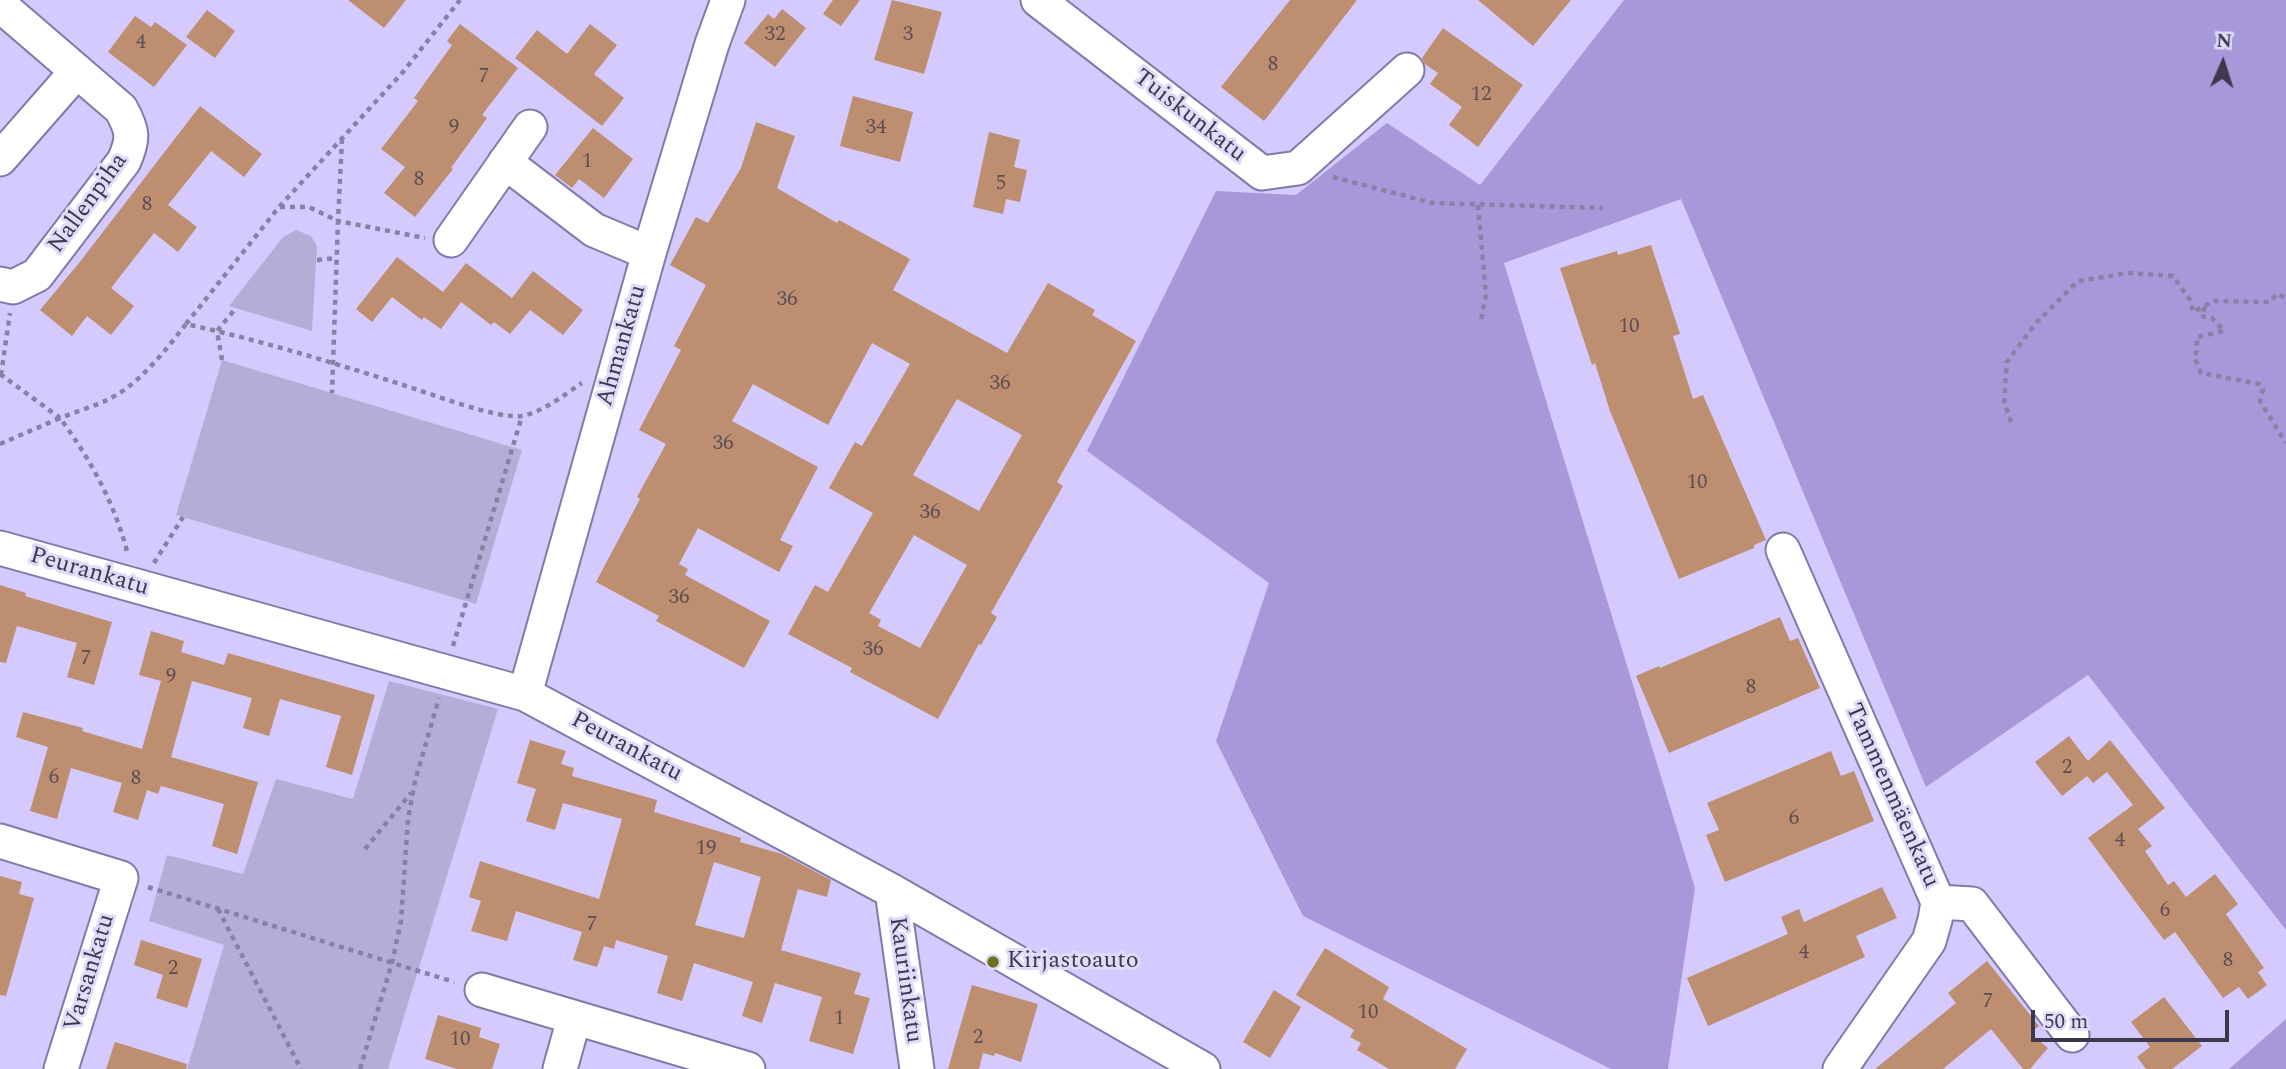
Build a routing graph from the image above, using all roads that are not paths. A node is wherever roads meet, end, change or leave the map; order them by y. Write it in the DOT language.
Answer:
graph roads {
  1 [pos="728,0"];
  2 [pos="1038,0"];
  3 [pos="0,5"];
  4 [pos="1407,70"];
  5 [pos="77,71"];
  6 [pos="530,127"];
  7 [pos="0,159"];
  8 [pos="505,162"];
  9 [pos="451,240"];
  10 [pos="649,253"];
  11 [pos="6,285"];
  12 [pos="0,548"];
  13 [pos="1783,550"];
  14 [pos="525,694"];
  15 [pos="0,841"];
  16 [pos="892,891"];
  17 [pos="1938,902"];
  18 [pos="482,990"];
  19 [pos="574,1019"];
  20 [pos="2072,1035"];
  21 [pos="61,1069"];
  22 [pos="560,1069"];
  23 [pos="748,1069"];
  24 [pos="917,1069"];
  25 [pos="1203,1069"];
  26 [pos="1840,1069"];
  1 -- 10 [label="street, Ahmankatu"];
  2 -- 4 [label="street, Tuiskunkatu"];
  3 -- 5 [label="street, Nallenpiha"];
  5 -- 7 [label="street"];
  5 -- 11 [label="street, Nallenpiha"];
  6 -- 8 [label="street"];
  8 -- 9 [label="street"];
  8 -- 10 [label="street"];
  10 -- 14 [label="street, Ahmankatu"];
  12 -- 14 [label="street, Peurankatu"];
  13 -- 17 [label="street, Tammenmäenkatu"];
  14 -- 16 [label="street, Peurankatu"];
  15 -- 21 [label="street, Varsankatu"];
  16 -- 24 [label="street, Kauriinkatu"];
  16 -- 25 [label="street, Peurankatu"];
  17 -- 20 [label="street"];
  17 -- 26 [label="street, Tammenmäenkatu"];
  18 -- 19 [label="street"];
  19 -- 22 [label="street"];
  19 -- 23 [label="street"];
}
